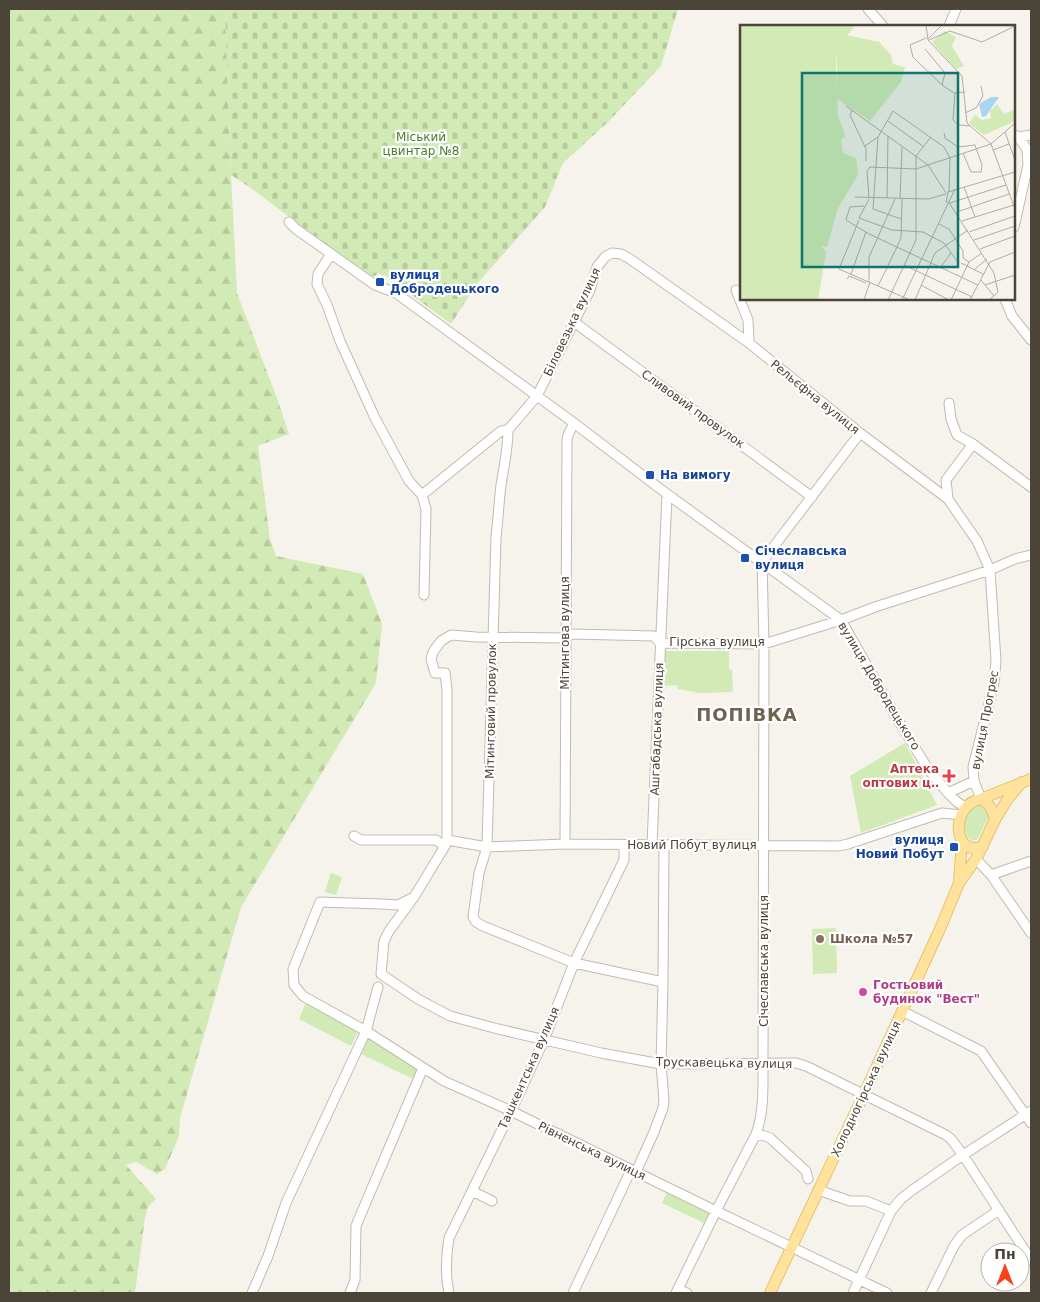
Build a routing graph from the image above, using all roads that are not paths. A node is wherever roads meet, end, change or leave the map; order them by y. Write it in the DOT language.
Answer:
graph roads {
  1 [pos="868,9"];
  2 [pos="956,9"];
  3 [pos="882,25"];
  4 [pos="949,25"];
  5 [pos="1016,135"];
  6 [pos="1031,136"];
  7 [pos="289,222"];
  8 [pos="1015,223"];
  9 [pos="612,253"];
  10 [pos="331,254"];
  11 [pos="736,290"];
  12 [pos="1005,300"];
  13 [pos="574,322"];
  14 [pos="1031,340"];
  15 [pos="750,343"];
  16 [pos="536,396"];
  17 [pos="950,403"];
  18 [pos="574,423"];
  19 [pos="508,430"];
  20 [pos="860,433"];
  21 [pos="973,444"];
  22 [pos="1031,487"];
  23 [pos="668,494"];
  24 [pos="422,495"];
  25 [pos="812,496"];
  26 [pos="948,499"];
  27 [pos="1031,555"];
  28 [pos="762,562"];
  29 [pos="990,570"];
  30 [pos="424,595"];
  31 [pos="841,620"];
  32 [pos="493,637"];
  33 [pos="565,638"];
  34 [pos="660,642"];
  35 [pos="764,644"];
  36 [pos="974,780"];
  37 [pos="1026,781"];
  38 [pos="948,793"];
  39 [pos="981,798"];
  40 [pos="963,811"];
  41 [pos="995,820"];
  42 [pos="354,836"];
  43 [pos="962,842"];
  44 [pos="446,843"];
  45 [pos="565,844"];
  46 [pos="624,845"];
  47 [pos="652,845"];
  48 [pos="664,845"];
  49 [pos="764,846"];
  50 [pos="983,846"];
  51 [pos="487,847"];
  52 [pos="976,859"];
  53 [pos="1031,861"];
  54 [pos="990,875"];
  55 [pos="959,883"];
  56 [pos="414,897"];
  57 [pos="1031,933"];
  58 [pos="574,963"];
  59 [pos="663,982"];
  60 [pos="378,987"];
  61 [pos="902,1011"];
  62 [pos="366,1031"];
  63 [pos="544,1040"];
  64 [pos="661,1064"];
  65 [pos="764,1064"];
  66 [pos="423,1068"];
  67 [pos="864,1094"];
  68 [pos="511,1111"];
  69 [pos="1030,1116"];
  70 [pos="756,1134"];
  71 [pos="963,1155"];
  72 [pos="634,1171"];
  73 [pos="808,1179"];
  74 [pos="818,1190"];
  75 [pos="472,1191"];
  76 [pos="492,1201"];
  77 [pos="999,1210"];
  78 [pos="716,1211"];
  79 [pos="891,1211"];
  80 [pos="791,1248"];
  81 [pos="1031,1260"];
  82 [pos="859,1280"];
  83 [pos="677,1291"];
  84 [pos="252,1293"];
  85 [pos="350,1293"];
  86 [pos="449,1293"];
  87 [pos="573,1293"];
  88 [pos="687,1293"];
  89 [pos="770,1293"];
  90 [pos="853,1293"];
  91 [pos="887,1293"];
  92 [pos="931,1293"];
  1 -- 3 [label="street"];
  2 -- 4 [label="street"];
  5 -- 6 [label="street"];
  5 -- 8 [label="street"];
  7 -- 10 [label="street, вулиця Добродецького"];
  9 -- 13 [label="street, Біловезька вулиця"];
  9 -- 15 [label="street, Рельєфна вулиця"];
  10 -- 16 [label="street, вулиця Добродецького"];
  10 -- 24 [label="street"];
  11 -- 15 [label="street"];
  12 -- 14 [label="street"];
  13 -- 16 [label="street, Біловезька вулиця"];
  13 -- 25 [label="street, Сливовий провулок"];
  15 -- 20 [label="street, Рельєфна вулиця"];
  16 -- 18 [label="street, вулиця Добродецького"];
  16 -- 19 [label="street, Біловезька вулиця"];
  17 -- 21 [label="street"];
  18 -- 23 [label="street, вулиця Добродецького"];
  18 -- 33 [label="street, Мітингова вулиця"];
  19 -- 24 [label="street"];
  19 -- 32 [label="street, Мітинговий провулок"];
  20 -- 25 [label="street"];
  20 -- 26 [label="street, Рельєфна вулиця"];
  21 -- 22 [label="street"];
  21 -- 26 [label="street"];
  23 -- 28 [label="street, вулиця Добродецького"];
  23 -- 34 [label="street, Ашгабадська вулиця"];
  24 -- 30 [label="street"];
  25 -- 28 [label="street"];
  26 -- 29 [label="street, Рельєфна вулиця"];
  27 -- 29 [label="street, Гірська вулиця"];
  28 -- 31 [label="street, вулиця Добродецького"];
  28 -- 35 [label="street, Січеславська вулиця"];
  29 -- 31 [label="street, Гірська вулиця"];
  29 -- 36 [label="street, вулиця Прогрес"];
  31 -- 35 [label="street, Гірська вулиця"];
  31 -- 38 [label="street, вулиця Добродецького"];
  32 -- 33 [label="street, Гірська вулиця"];
  32 -- 44 [label="street, Гірська вулиця"];
  32 -- 51 [label="street, Мітинговий провулок"];
  33 -- 34 [label="street, Гірська вулиця"];
  33 -- 45 [label="street, Мітингова вулиця"];
  34 -- 35 [label="street, Гірська вулиця"];
  34 -- 47 [label="street, Ашгабадська вулиця"];
  35 -- 49 [label="street, Січеславська вулиця"];
  36 -- 38 [label="street"];
  36 -- 39 [label="street"];
  37 -- 39 [label="main road, Новий Побут вулиця"];
  37 -- 41 [label="main road, Новий Побут вулиця"];
  38 -- 40 [label="street, вулиця Добродецького"];
  39 -- 40 [label="main road, Новий Побут вулиця"];
  39 -- 41 [label="main road"];
  40 -- 43 [label="main road"];
  40 -- 49 [label="street, Новий Побут вулиця"];
  41 -- 50 [label="main road"];
  42 -- 44 [label="street, Новий Побут вулиця"];
  43 -- 50 [label="main road"];
  43 -- 55 [label="main road, Холодногірська вулиця"];
  44 -- 51 [label="street, Новий Побут вулиця"];
  44 -- 56 [label="street"];
  45 -- 46 [label="street, Новий Побут вулиця"];
  45 -- 51 [label="street, Новий Побут вулиця"];
  46 -- 47 [label="street, Новий Побут вулиця"];
  46 -- 58 [label="street, Ташкентська вулиця"];
  47 -- 48 [label="street, Новий Побут вулиця"];
  48 -- 49 [label="street, Новий Побут вулиця"];
  48 -- 59 [label="street"];
  49 -- 65 [label="street, Січеславська вулиця"];
  50 -- 52 [label="main road, Холодногірська вулиця"];
  51 -- 58 [label="street, Мітинговий провулок"];
  52 -- 54 [label="street"];
  52 -- 55 [label="main road, Холодногірська вулиця"];
  53 -- 54 [label="street"];
  54 -- 57 [label="street"];
  55 -- 61 [label="main road, Холодногірська вулиця"];
  56 -- 62 [label="street, Рівненська вулиця"];
  56 -- 63 [label="street, Трускавецька вулиця"];
  58 -- 59 [label="street"];
  58 -- 63 [label="street, Ташкентська вулиця"];
  59 -- 64 [label="street"];
  60 -- 62 [label="street"];
  61 -- 67 [label="main road, Холодногірська вулиця"];
  61 -- 69 [label="street"];
  62 -- 66 [label="street, Рівненська вулиця"];
  62 -- 84 [label="street"];
  63 -- 64 [label="street, Трускавецька вулиця"];
  63 -- 68 [label="street, Ташкентська вулиця"];
  64 -- 65 [label="street, Трускавецька вулиця"];
  64 -- 72 [label="street"];
  65 -- 67 [label="street, Трускавецька вулиця"];
  65 -- 70 [label="street, Січеславська вулиця"];
  66 -- 68 [label="street, Рівненська вулиця"];
  66 -- 85 [label="street"];
  67 -- 71 [label="street, Трускавецька вулиця"];
  67 -- 74 [label="main road, Холодногірська вулиця"];
  68 -- 72 [label="street, Рівненська вулиця"];
  68 -- 75 [label="street, Ташкентська вулиця"];
  69 -- 71 [label="street"];
  70 -- 73 [label="street"];
  70 -- 78 [label="street, Січеславська вулиця"];
  71 -- 77 [label="street, Трускавецька вулиця"];
  71 -- 79 [label="street"];
  72 -- 78 [label="street, Рівненська вулиця"];
  72 -- 87 [label="street"];
  74 -- 79 [label="street"];
  74 -- 80 [label="main road, Холодногірська вулиця"];
  75 -- 76 [label="street"];
  75 -- 86 [label="street, Ташкентська вулиця"];
  77 -- 81 [label="street, Трускавецька вулиця"];
  77 -- 92 [label="street"];
  78 -- 80 [label="street, Рівненська вулиця"];
  78 -- 83 [label="street, Січеславська вулиця"];
  79 -- 82 [label="street"];
  80 -- 82 [label="street, Рівненська вулиця"];
  80 -- 89 [label="main road, Холодногірська вулиця"];
  82 -- 90 [label="street"];
  82 -- 91 [label="street, Рівненська вулиця"];
  83 -- 88 [label="street"];
}
